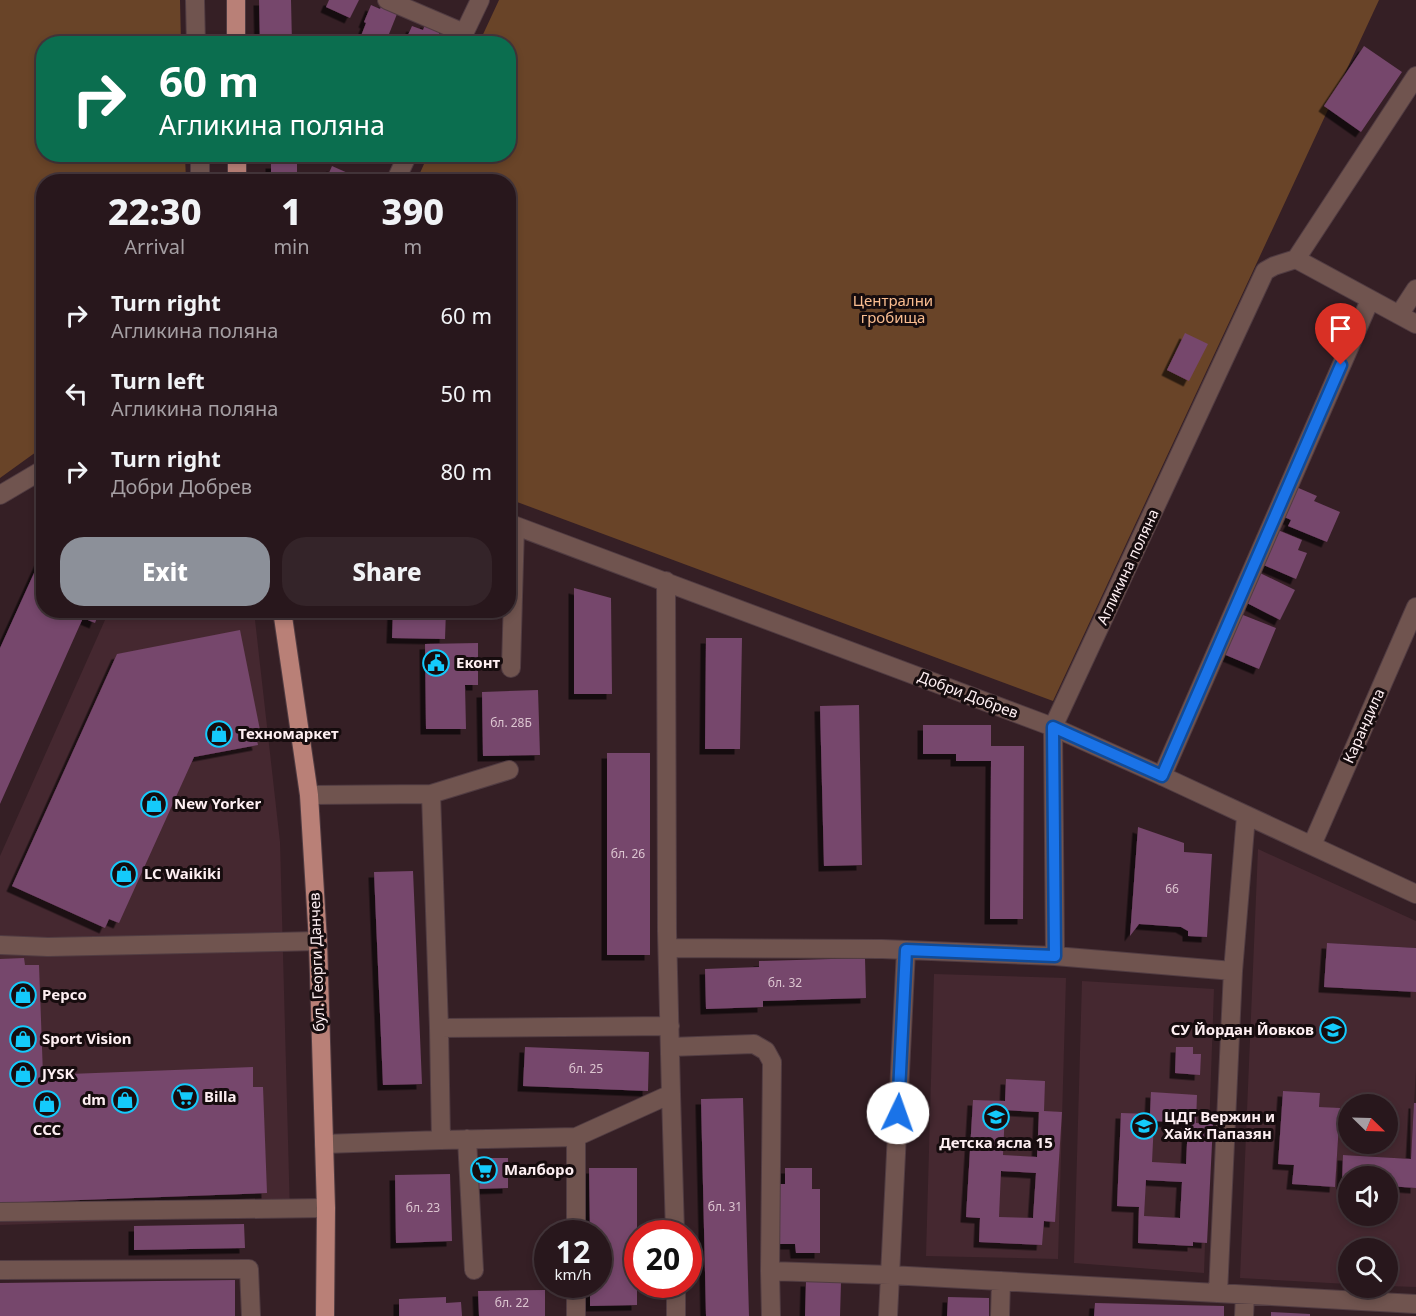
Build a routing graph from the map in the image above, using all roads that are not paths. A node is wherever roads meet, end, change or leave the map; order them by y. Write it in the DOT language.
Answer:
graph roads {
  1 [pos="195,0"];
  2 [pos="236,0"];
  3 [pos="387,0"];
  4 [pos="480,0"];
  5 [pos="196,36"];
  6 [pos="236,36"];
  7 [pos="458,36"];
  8 [pos="463,36"];
  9 [pos="1416,76"];
  10 [pos="1296,259"];
  11 [pos="1416,289"];
  12 [pos="1370,300"];
  13 [pos="1399,315"];
  14 [pos="1416,324"];
  15 [pos="36,474"];
  16 [pos="0,495"];
  17 [pos="516,526"];
  18 [pos="666,582"];
  19 [pos="1416,607"];
  20 [pos="283,618"];
  21 [pos="511,618"];
  22 [pos="511,668"];
  23 [pos="1053,727"];
  24 [pos="509,770"];
  25 [pos="1162,776"];
  26 [pos="430,794"];
  27 [pos="309,795"];
  28 [pos="1246,816"];
  29 [pos="1312,845"];
  30 [pos="1416,894"];
  31 [pos="318,941"];
  32 [pos="0,945"];
  33 [pos="668,948"];
  34 [pos="906,950"];
  35 [pos="1055,956"];
  36 [pos="1233,971"];
  37 [pos="670,1026"];
  38 [pos="439,1028"];
  39 [pos="670,1047"];
  40 [pos="671,1095"];
  41 [pos="576,1137"];
  42 [pos="467,1139"];
  43 [pos="441,1140"];
  44 [pos="324,1144"];
  45 [pos="326,1208"];
  46 [pos="0,1212"];
  47 [pos="576,1220"];
  48 [pos="675,1220"];
  49 [pos="0,1270"];
  50 [pos="474,1270"];
  51 [pos="770,1270"];
  52 [pos="890,1275"];
  53 [pos="1001,1281"];
  54 [pos="1218,1293"];
  55 [pos="1245,1295"];
  56 [pos="576,1298"];
  57 [pos="676,1298"];
  58 [pos="1416,1304"];
  59 [pos="1323,1308"];
  60 [pos="251,1316"];
  61 [pos="325,1316"];
  62 [pos="576,1316"];
  63 [pos="676,1316"];
  64 [pos="771,1316"];
  65 [pos="888,1316"];
  66 [pos="1000,1316"];
  67 [pos="1244,1316"];
  1 -- 5 [label="street"];
  2 -- 6 [label="main road"];
  3 -- 7 [label="street"];
  4 -- 8 [label="street"];
  9 -- 10 [label="street"];
  10 -- 12 [label="street"];
  10 -- 23 [label="street, Агликина поляна"];
  11 -- 13 [label="street"];
  12 -- 13 [label="street"];
  12 -- 25 [label="street"];
  13 -- 14 [label="street"];
  15 -- 16 [label="street"];
  17 -- 18 [label="street, Добри Добрев"];
  18 -- 23 [label="street, Добри Добрев"];
  18 -- 33 [label="street"];
  19 -- 29 [label="street, Карандила"];
  20 -- 27 [label="main road, бул. Георги Данчев"];
  21 -- 22 [label="street"];
  23 -- 25 [label="street, Добри Добрев"];
  23 -- 35 [label="street, Агликина поляна"];
  24 -- 26 [label="street"];
  25 -- 28 [label="street, Добри Добрев"];
  26 -- 27 [label="street"];
  26 -- 38 [label="street"];
  27 -- 31 [label="main road, бул. Георги Данчев"];
  28 -- 29 [label="street, Добри Добрев"];
  28 -- 36 [label="street"];
  29 -- 30 [label="street, Добри Добрев"];
  31 -- 32 [label="street"];
  31 -- 44 [label="main road, бул. Георги Данчев"];
  33 -- 34 [label="street"];
  33 -- 37 [label="street"];
  34 -- 35 [label="street"];
  34 -- 52 [label="street"];
  35 -- 36 [label="street"];
  36 -- 54 [label="street"];
  37 -- 38 [label="street"];
  37 -- 39 [label="street"];
  38 -- 43 [label="street"];
  39 -- 40 [label="street"];
  39 -- 51 [label="street"];
  40 -- 41 [label="street"];
  40 -- 48 [label="street"];
  41 -- 42 [label="street"];
  41 -- 47 [label="street"];
  42 -- 43 [label="street"];
  42 -- 50 [label="street"];
  43 -- 44 [label="street"];
  44 -- 45 [label="main road, бул. Георги Данчев"];
  45 -- 46 [label="street"];
  45 -- 61 [label="main road, бул. Георги Данчев"];
  49 -- 60 [label="street"];
  51 -- 52 [label="street"];
  51 -- 64 [label="street"];
  52 -- 53 [label="street"];
  52 -- 65 [label="street"];
  53 -- 54 [label="street"];
  53 -- 66 [label="street"];
  54 -- 55 [label="street"];
  55 -- 59 [label="street"];
  55 -- 67 [label="street"];
  56 -- 62 [label="street"];
  57 -- 63 [label="street"];
  58 -- 59 [label="street"];
}
